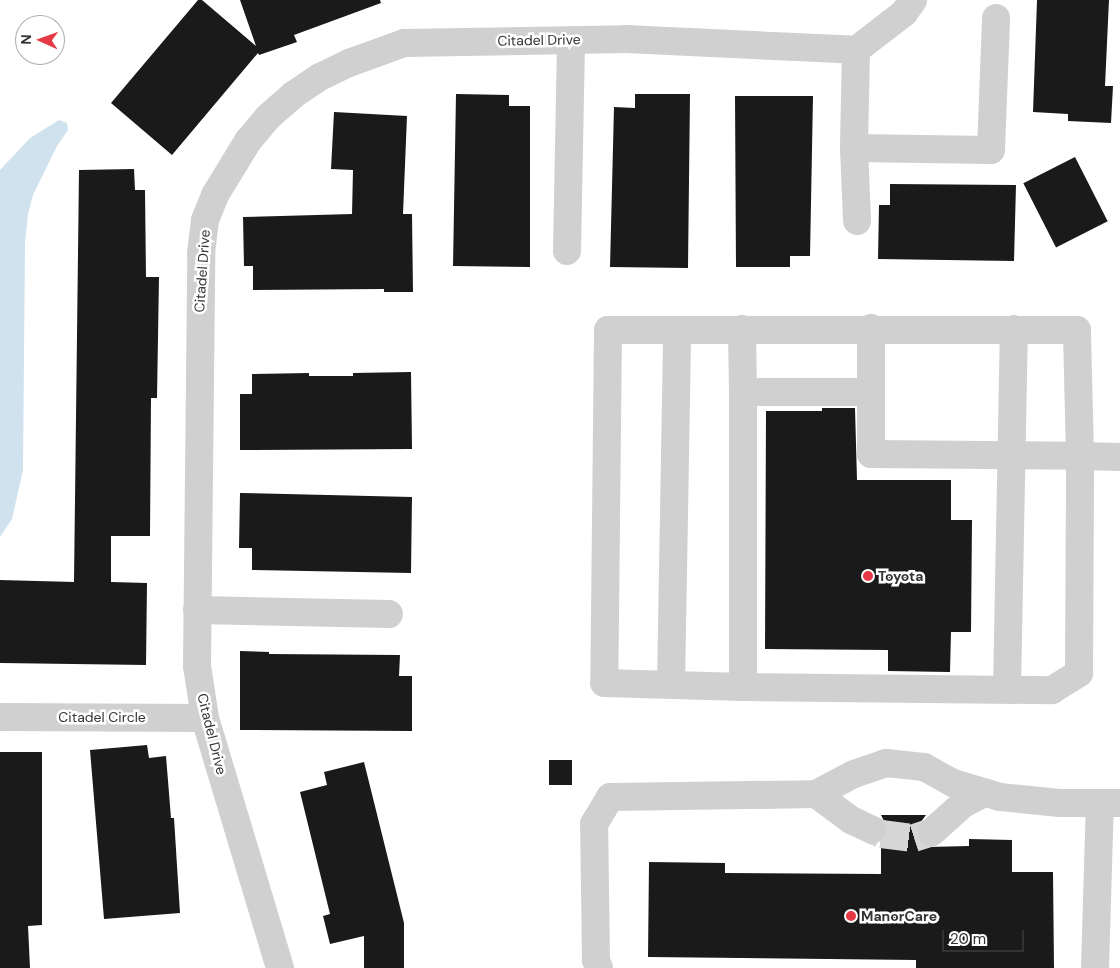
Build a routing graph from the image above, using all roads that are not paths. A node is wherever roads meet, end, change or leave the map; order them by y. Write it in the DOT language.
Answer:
graph roads {
  1 [pos="913,0"];
  2 [pos="996,18"];
  3 [pos="571,40"];
  4 [pos="856,50"];
  5 [pos="854,148"];
  6 [pos="857,221"];
  7 [pos="567,251"];
  8 [pos="870,328"];
  9 [pos="1014,329"];
  10 [pos="677,330"];
  11 [pos="742,330"];
  12 [pos="744,392"];
  13 [pos="871,392"];
  14 [pos="1011,456"];
  15 [pos="1080,456"];
  16 [pos="1120,457"];
  17 [pos="197,610"];
  18 [pos="389,614"];
  19 [pos="671,685"];
  20 [pos="743,687"];
  21 [pos="1007,689"];
  22 [pos="0,717"];
  23 [pos="205,718"];
  24 [pos="985,792"];
  25 [pos="816,794"];
  26 [pos="1110,803"];
  27 [pos="872,830"];
  28 [pos="932,832"];
  29 [pos="280,968"];
  30 [pos="599,968"];
  31 [pos="1095,968"];
  1 -- 4 [label="street"];
  2 -- 5 [label="street"];
  3 -- 4 [label="street, Citadel Drive"];
  3 -- 7 [label="street"];
  3 -- 17 [label="street, Citadel Drive"];
  4 -- 5 [label="street"];
  5 -- 6 [label="street"];
  8 -- 9 [label="street"];
  8 -- 11 [label="street"];
  8 -- 13 [label="street"];
  9 -- 14 [label="street"];
  9 -- 15 [label="street"];
  10 -- 11 [label="street"];
  10 -- 19 [label="street"];
  10 -- 19 [label="street"];
  11 -- 12 [label="street"];
  12 -- 13 [label="street"];
  12 -- 20 [label="street"];
  13 -- 14 [label="street"];
  14 -- 15 [label="street"];
  14 -- 21 [label="street"];
  15 -- 16 [label="street"];
  15 -- 21 [label="street"];
  17 -- 18 [label="street"];
  17 -- 23 [label="street, Citadel Drive"];
  19 -- 20 [label="street"];
  20 -- 21 [label="street"];
  22 -- 23 [label="street, Citadel Circle"];
  23 -- 29 [label="street, Citadel Drive"];
  24 -- 25 [label="street"];
  24 -- 26 [label="street"];
  24 -- 28 [label="street"];
  25 -- 27 [label="street"];
  25 -- 30 [label="street"];
  26 -- 31 [label="street"];
}
